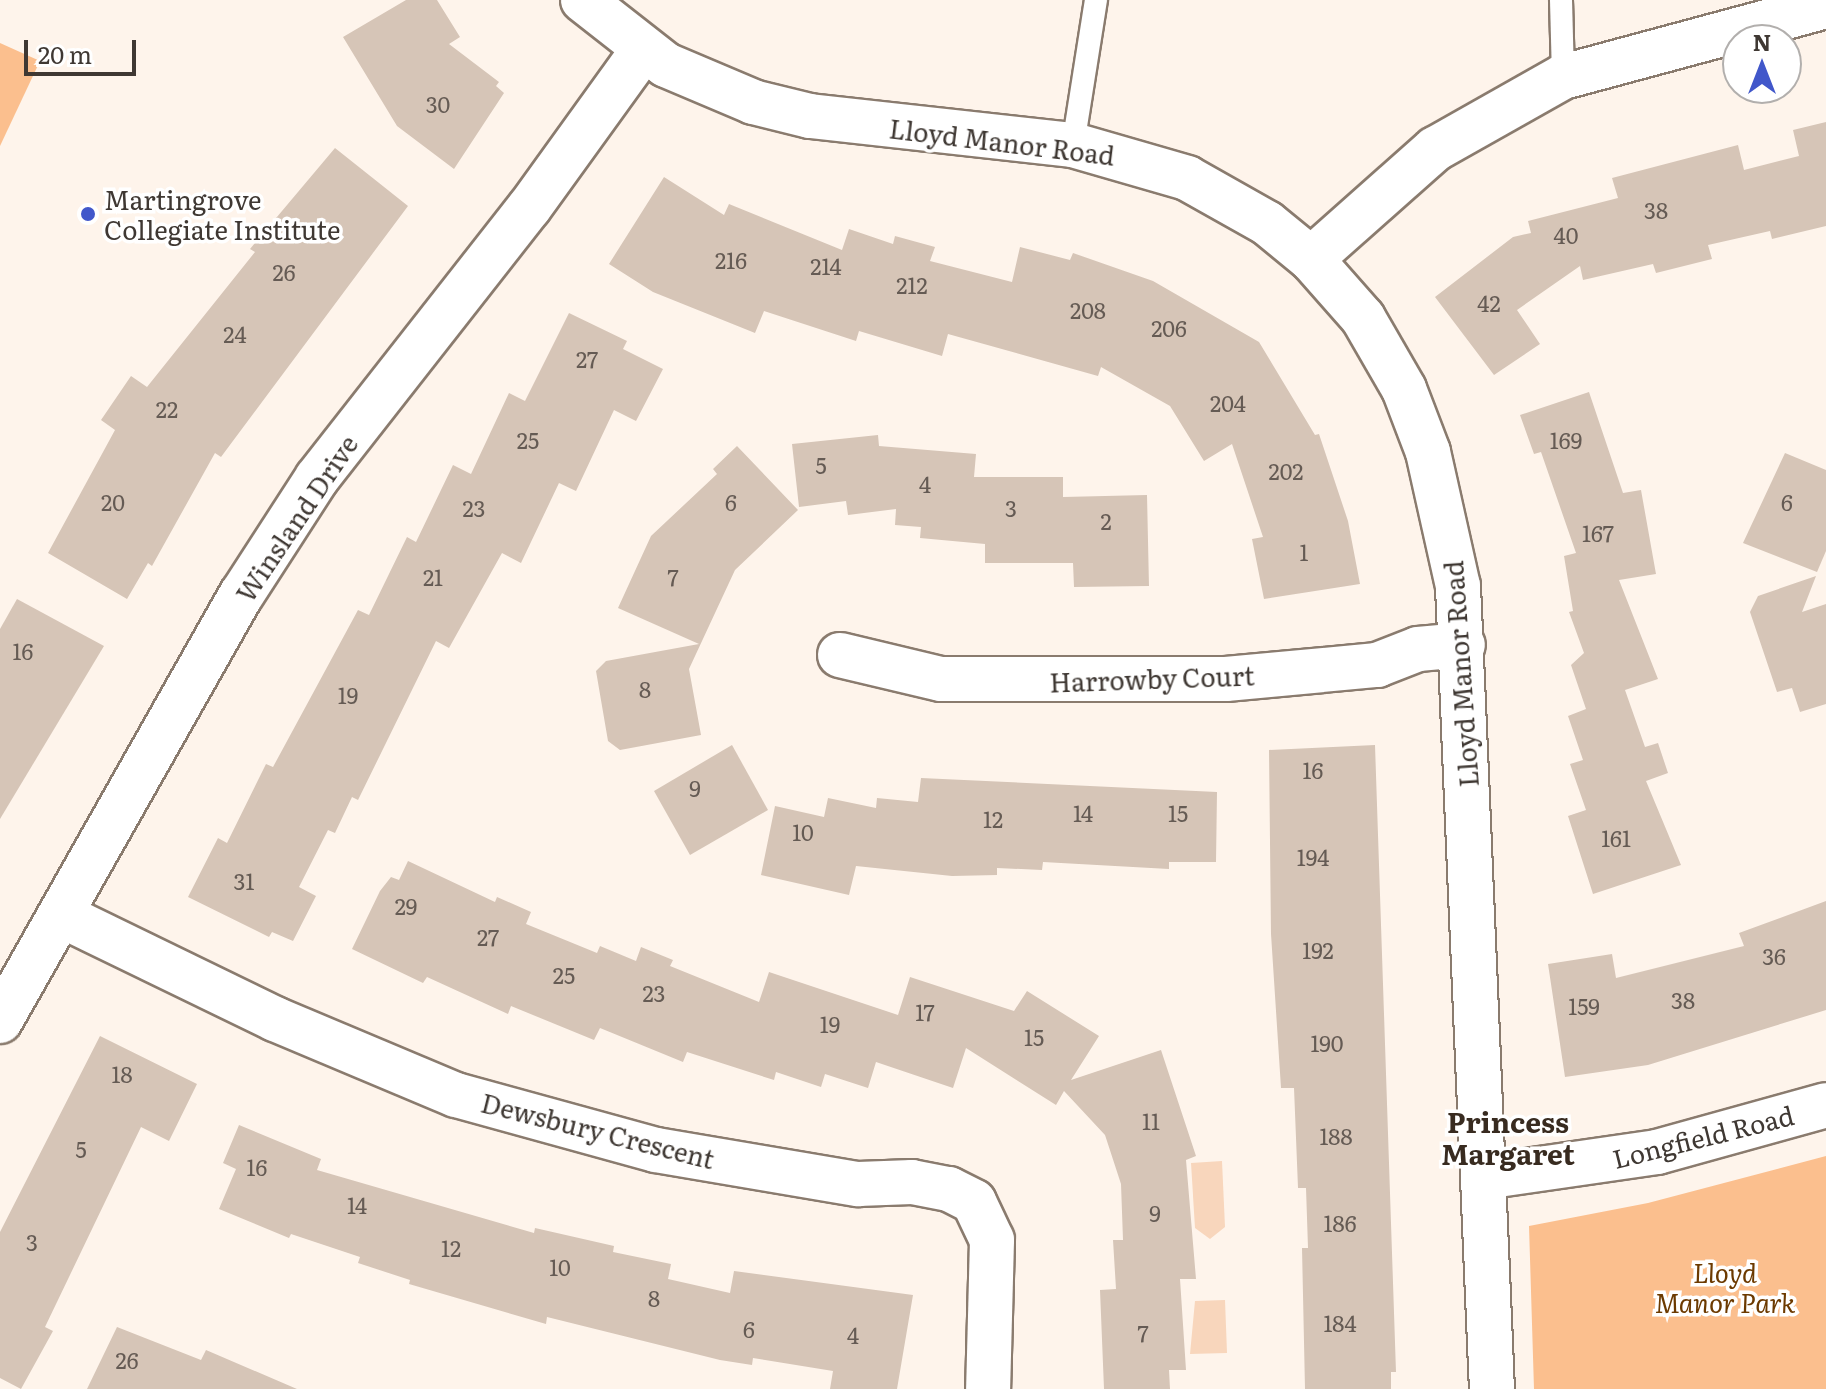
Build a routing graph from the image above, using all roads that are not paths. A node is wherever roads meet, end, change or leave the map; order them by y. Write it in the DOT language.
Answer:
graph roads {
  1 [pos="583,0"];
  2 [pos="1096,0"];
  3 [pos="1561,0"];
  4 [pos="1826,6"];
  5 [pos="643,50"];
  6 [pos="1563,77"];
  7 [pos="1073,145"];
  8 [pos="1311,259"];
  9 [pos="1463,645"];
  10 [pos="840,655"];
  11 [pos="63,916"];
  12 [pos="0,1021"];
  13 [pos="1826,1105"];
  14 [pos="1484,1177"];
  15 [pos="988,1389"];
  16 [pos="1492,1389"];
  1 -- 5 [label="street, Lloyd Manor Road"];
  2 -- 7 [label="lane"];
  3 -- 6 [label="lane"];
  4 -- 6 [label="street"];
  5 -- 7 [label="street, Lloyd Manor Road"];
  5 -- 11 [label="street, Winsland Drive"];
  6 -- 8 [label="street"];
  7 -- 8 [label="street, Lloyd Manor Road"];
  8 -- 9 [label="street, Lloyd Manor Road"];
  9 -- 10 [label="street, Harrowby Court"];
  9 -- 14 [label="street, Lloyd Manor Road"];
  11 -- 12 [label="street, Winsland Drive"];
  11 -- 15 [label="street, Dewsbury Crescent"];
  13 -- 14 [label="street, Longfield Road"];
  14 -- 16 [label="street, Lloyd Manor Road"];
}
